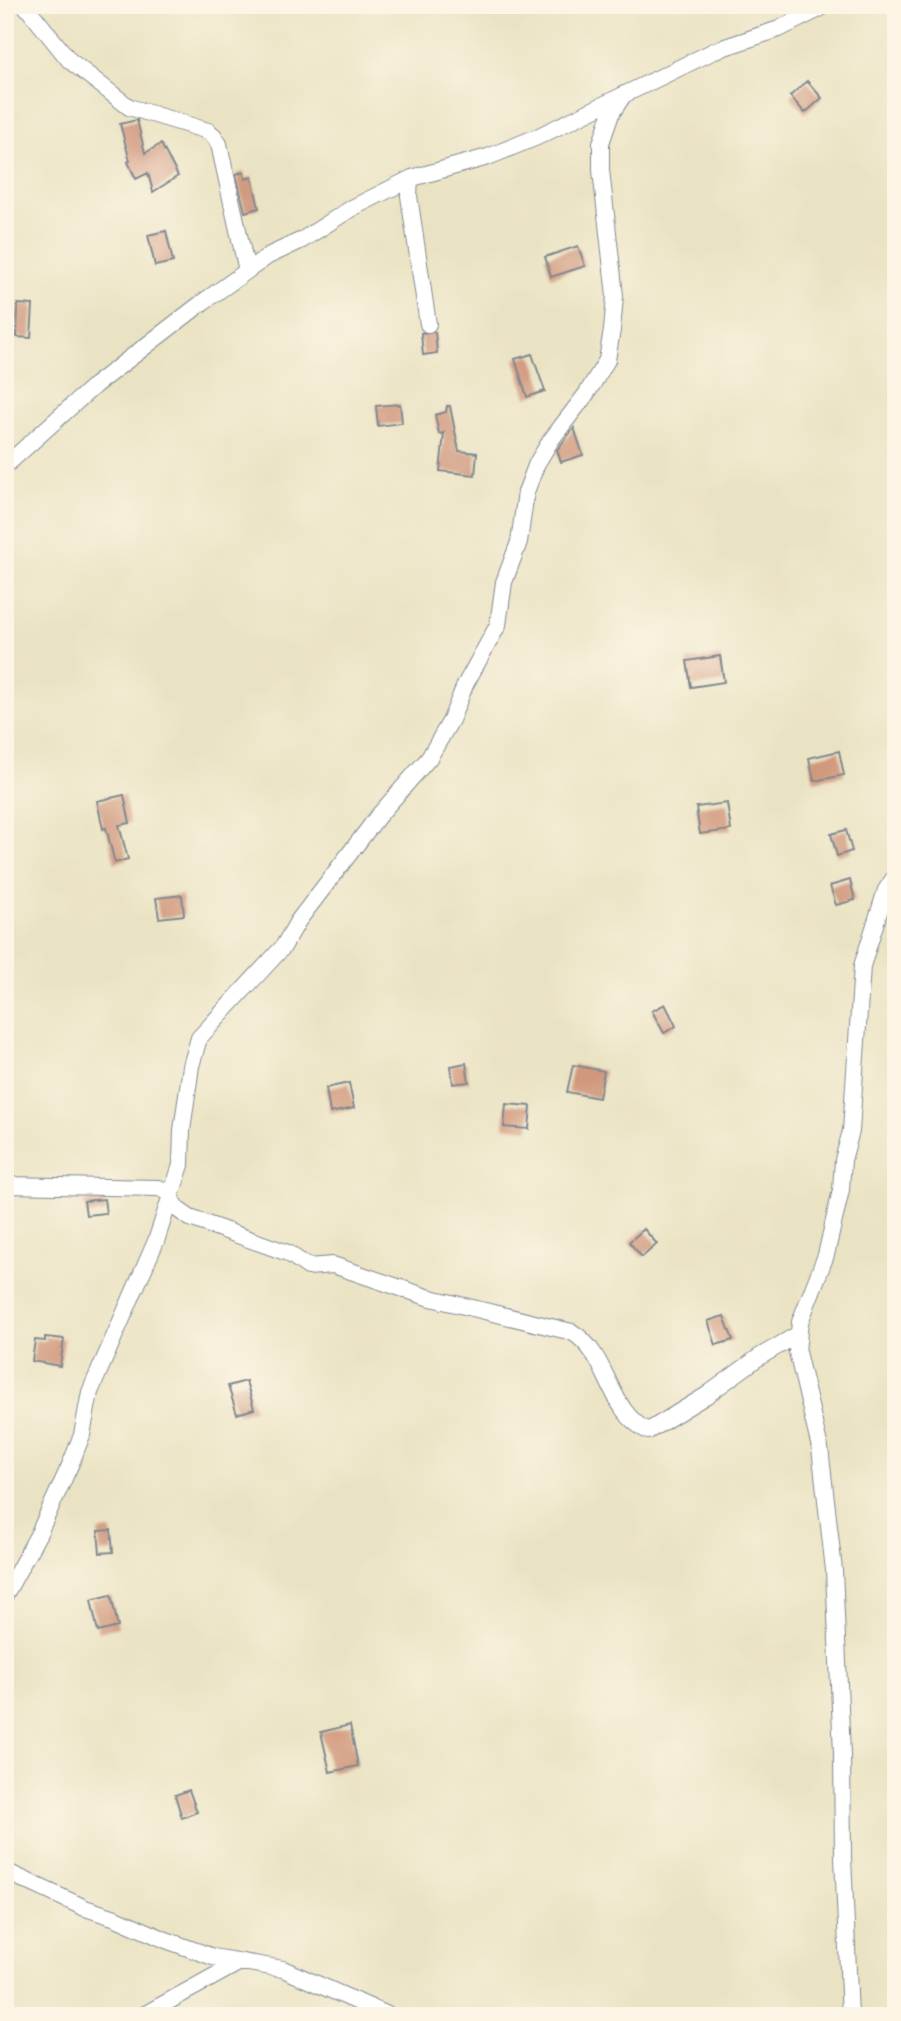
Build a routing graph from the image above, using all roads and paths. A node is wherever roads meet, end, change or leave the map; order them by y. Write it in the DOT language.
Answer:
graph roads {
  1 [pos="25,5"];
  2 [pos="827,5"];
  3 [pos="624,94"];
  4 [pos="410,179"];
  5 [pos="247,271"];
  6 [pos="428,324"];
  7 [pos="5,466"];
  8 [pos="896,875"];
  9 [pos="5,1185"];
  10 [pos="170,1198"];
  11 [pos="797,1335"];
  12 [pos="5,1595"];
  13 [pos="5,1871"];
  14 [pos="240,1962"];
  15 [pos="142,2016"];
  16 [pos="390,2016"];
  17 [pos="850,2016"];
  1 -- 5 [label="street"];
  2 -- 3 [label="street"];
  3 -- 4 [label="street"];
  3 -- 10 [label="street"];
  4 -- 5 [label="street"];
  4 -- 6 [label="street"];
  5 -- 7 [label="street"];
  8 -- 11 [label="street"];
  9 -- 10 [label="street"];
  10 -- 11 [label="street"];
  10 -- 12 [label="street"];
  11 -- 17 [label="street"];
  13 -- 14 [label="street"];
  14 -- 15 [label="street"];
  14 -- 16 [label="street"];
}
